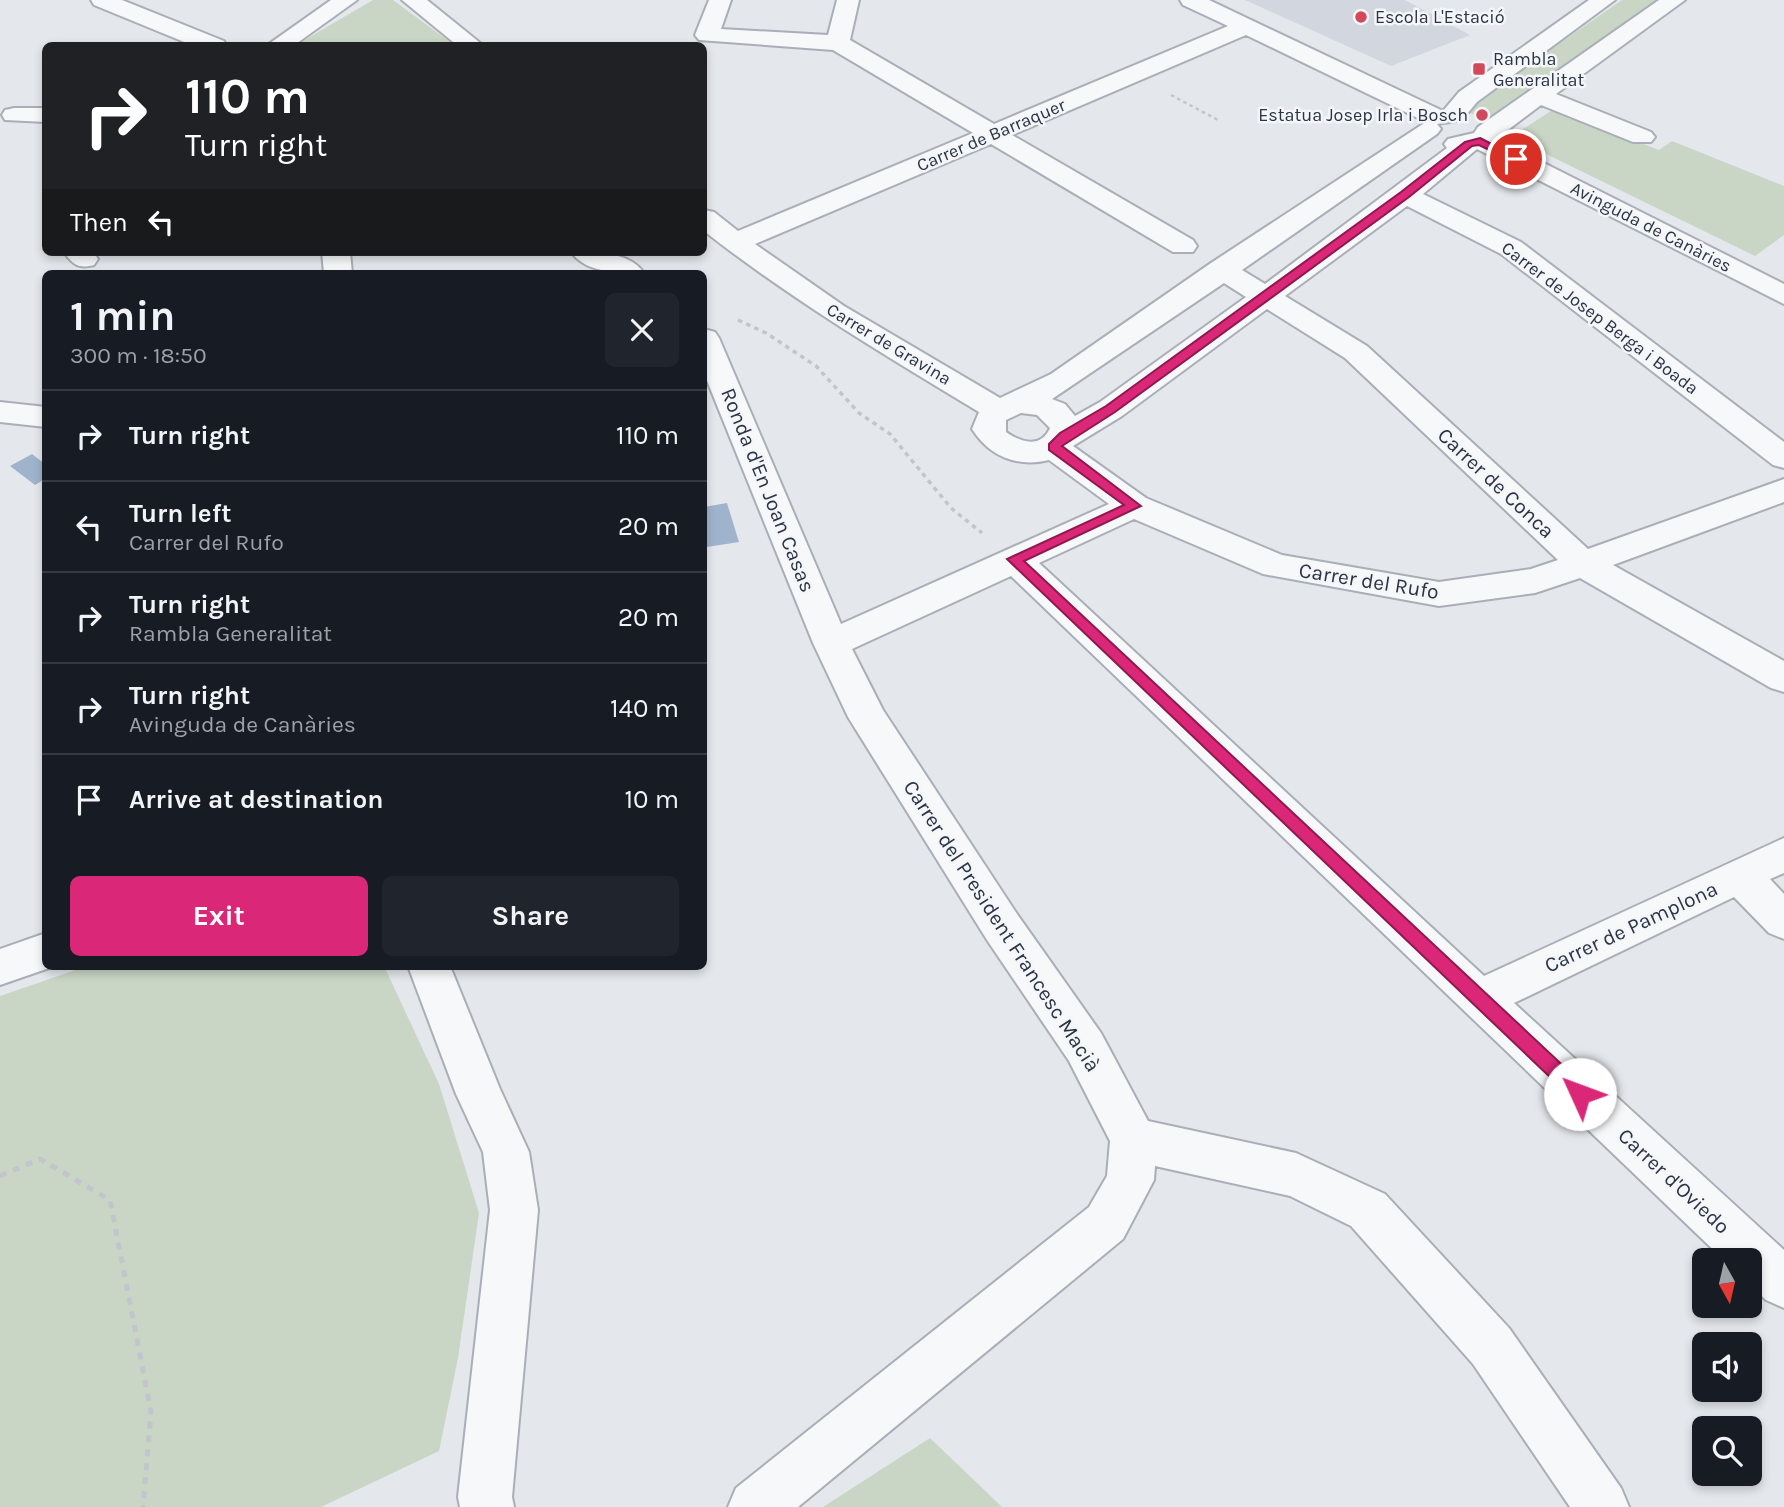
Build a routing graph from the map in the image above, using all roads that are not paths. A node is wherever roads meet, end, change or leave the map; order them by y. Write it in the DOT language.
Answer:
graph roads {
  1 [pos="102,0"];
  2 [pos="346,0"];
  3 [pos="413,0"];
  4 [pos="720,0"];
  5 [pos="848,0"];
  6 [pos="1191,0"];
  7 [pos="1674,0"];
  8 [pos="1584,6"];
  9 [pos="1246,27"];
  10 [pos="206,42"];
  11 [pos="283,42"];
  12 [pos="468,42"];
  13 [pos="838,43"];
  14 [pos="1539,96"];
  15 [pos="42,115"];
  16 [pos="14,116"];
  17 [pos="1439,120"];
  18 [pos="997,134"];
  19 [pos="1642,137"];
  20 [pos="1479,139"];
  21 [pos="1405,195"];
  22 [pos="707,220"];
  23 [pos="736,242"];
  24 [pos="1183,246"];
  25 [pos="707,247"];
  26 [pos="594,256"];
  27 [pos="1784,265"];
  28 [pos="1222,269"];
  29 [pos="624,270"];
  30 [pos="780,277"];
  31 [pos="1773,289"];
  32 [pos="1265,295"];
  33 [pos="707,345"];
  34 [pos="1009,406"];
  35 [pos="0,412"];
  36 [pos="42,417"];
  37 [pos="1059,441"];
  38 [pos="1784,457"];
  39 [pos="1784,490"];
  40 [pos="1134,506"];
  41 [pos="1014,559"];
  42 [pos="1583,564"];
  43 [pos="831,643"];
  44 [pos="1784,678"];
  45 [pos="1784,854"];
  46 [pos="1739,875"];
  47 [pos="1784,921"];
  48 [pos="42,952"];
  49 [pos="0,967"];
  50 [pos="431,970"];
  51 [pos="1479,999"];
  52 [pos="1133,1140"];
  53 [pos="1784,1283"];
  54 [pos="488,1507"];
  55 [pos="755,1507"];
  56 [pos="1602,1507"];
  1 -- 10 [label="street"];
  2 -- 11 [label="street"];
  3 -- 12 [label="street"];
  4 -- 13 [label="street"];
  5 -- 13 [label="street"];
  6 -- 9 [label="street, Avinguda de Canàries"];
  7 -- 14 [label="street"];
  8 -- 17 [label="street"];
  9 -- 17 [label="street, Avinguda de Canàries"];
  9 -- 18 [label="street, Carrer de Barraquer"];
  13 -- 18 [label="street"];
  14 -- 19 [label="street"];
  14 -- 20 [label="street"];
  15 -- 16 [label="street"];
  17 -- 20 [label="street, Avinguda de Canàries"];
  17 -- 28 [label="street"];
  18 -- 23 [label="street, Carrer de Barraquer"];
  18 -- 24 [label="street"];
  20 -- 21 [label="street"];
  20 -- 31 [label="street, Avinguda de Canàries"];
  21 -- 32 [label="street"];
  21 -- 38 [label="street, Carrer de Josep Berga i Boada"];
  22 -- 23 [label="street"];
  23 -- 30 [label="street"];
  25 -- 30 [label="street"];
  26 -- 29 [label="street"];
  27 -- 31 [label="street"];
  28 -- 32 [label="street, Carrer de Conca"];
  28 -- 34 [label="street"];
  30 -- 34 [label="street, Carrer de Gravina"];
  32 -- 37 [label="street"];
  32 -- 42 [label="street, Carrer de Conca"];
  33 -- 43 [label="street, Ronda d'En Joan Casas"];
  34 -- 37 [label="street"];
  34 -- 37 [label="street"];
  35 -- 36 [label="street"];
  37 -- 40 [label="street, Carrer del Rufo"];
  39 -- 42 [label="street, Carrer del Rufo"];
  40 -- 41 [label="street"];
  40 -- 42 [label="street, Carrer del Rufo"];
  41 -- 43 [label="street"];
  41 -- 51 [label="street, Carrer d'Oviedo"];
  42 -- 44 [label="street, Carrer de Conca"];
  43 -- 52 [label="street, Carrer del President Francesc Macià"];
  45 -- 46 [label="street, Carrer de Pamplona"];
  46 -- 47 [label="street"];
  46 -- 51 [label="street, Carrer de Pamplona"];
  48 -- 49 [label="street"];
  50 -- 54 [label="street"];
  51 -- 53 [label="street, Carrer d'Oviedo"];
  52 -- 55 [label="street"];
  52 -- 56 [label="street"];
}
